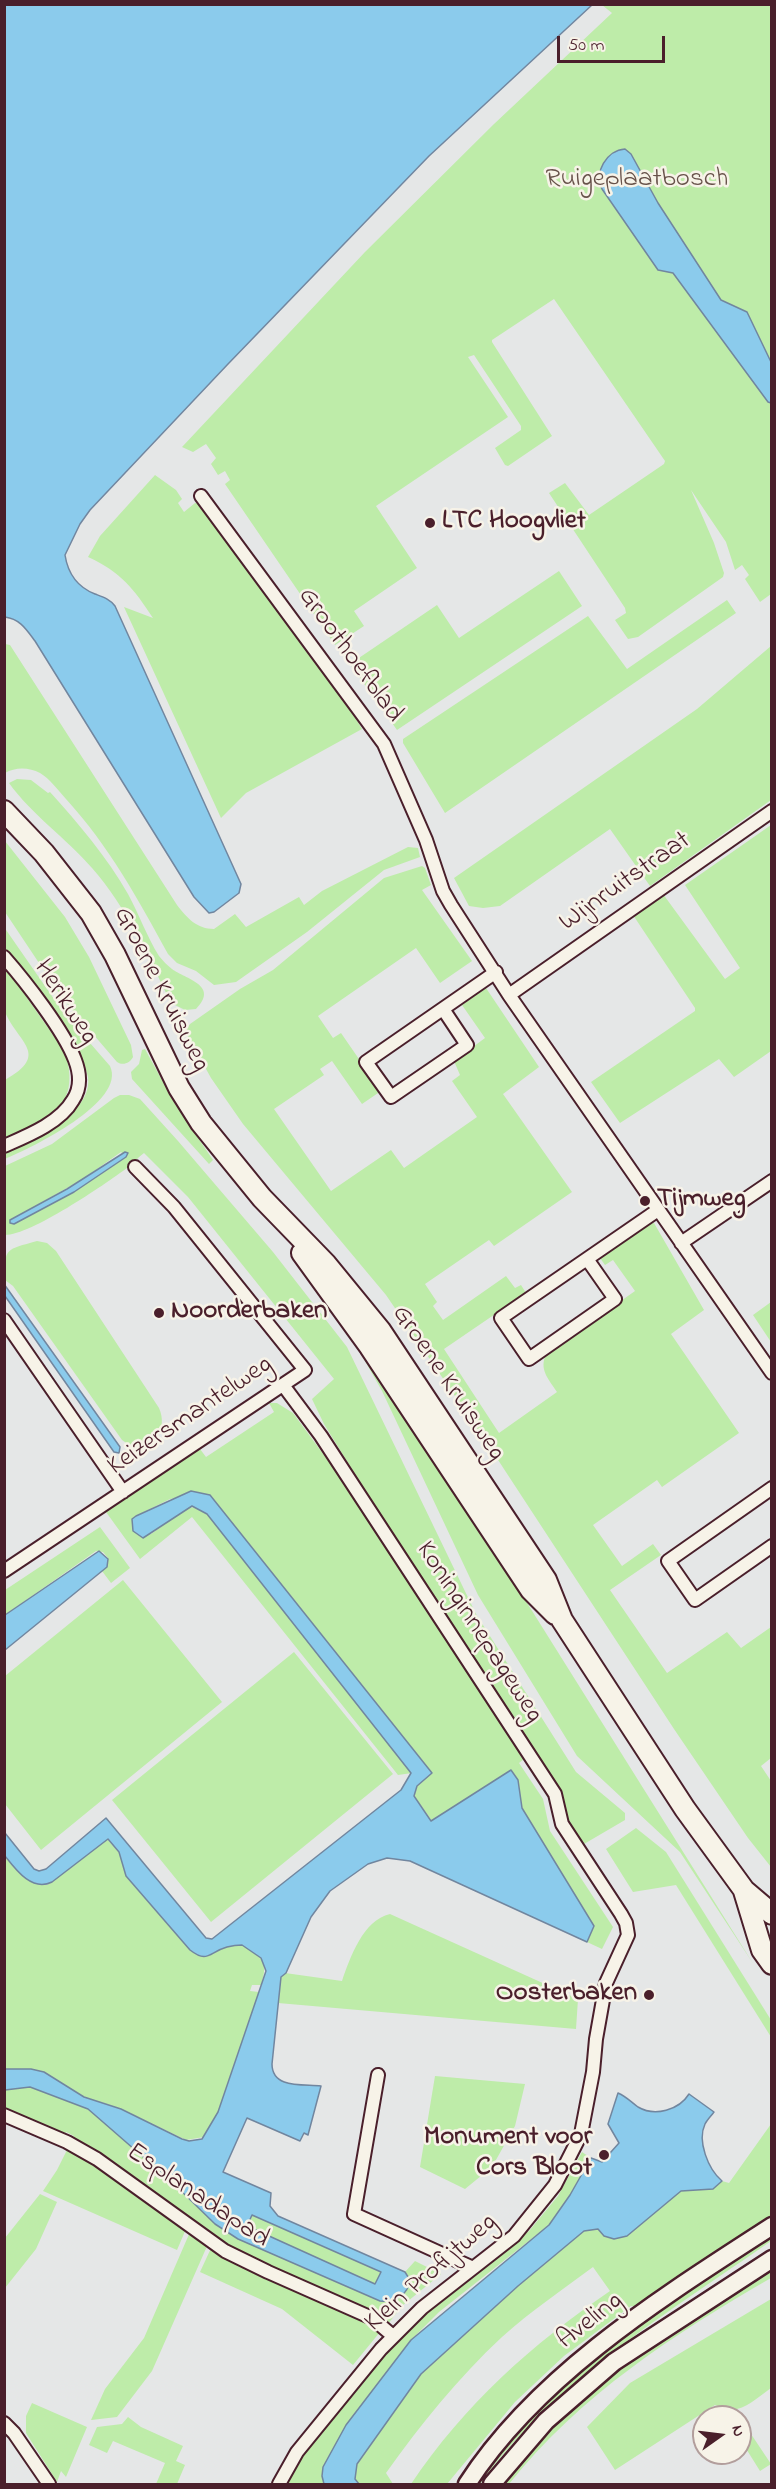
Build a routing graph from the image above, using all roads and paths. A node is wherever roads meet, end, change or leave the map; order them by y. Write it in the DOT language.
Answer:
graph roads {
  1 [pos="201,496"];
  2 [pos="771,811"];
  3 [pos="6,812"];
  4 [pos="4,957"];
  5 [pos="496,972"];
  6 [pos="509,994"];
  7 [pos="443,1009"];
  8 [pos="4,1146"];
  9 [pos="135,1167"];
  10 [pos="771,1181"];
  11 [pos="658,1210"];
  12 [pos="681,1243"];
  13 [pos="587,1259"];
  14 [pos="4,1320"];
  15 [pos="771,1372"];
  16 [pos="283,1385"];
  17 [pos="771,1488"];
  18 [pos="123,1492"];
  19 [pos="771,1546"];
  20 [pos="4,1571"];
  21 [pos="744,1890"];
  22 [pos="621,1914"];
  23 [pos="771,1914"];
  24 [pos="771,1964"];
  25 [pos="378,2075"];
  26 [pos="4,2115"];
  27 [pos="771,2226"];
  28 [pos="771,2259"];
  29 [pos="471,2267"];
  30 [pos="393,2336"];
  31 [pos="4,2423"];
  32 [pos="49,2484"];
  33 [pos="279,2484"];
  34 [pos="467,2484"];
  35 [pos="492,2484"];
  1 -- 5 [label="street, Groothoefblad"];
  2 -- 6 [label="street, Wijnruitstraat"];
  3 -- 21 [label="main road, Groene Kruisweg"];
  4 -- 8 [label="street, Herikweg"];
  5 -- 6 [label="street"];
  5 -- 7 [label="street"];
  6 -- 11 [label="street"];
  7 -- 7 [label="street"];
  9 -- 16 [label="street, Keizersmantelweg"];
  10 -- 12 [label="street"];
  11 -- 12 [label="street"];
  11 -- 13 [label="street"];
  12 -- 15 [label="street"];
  13 -- 13 [label="street"];
  14 -- 18 [label="street"];
  16 -- 18 [label="street, Keizersmantelweg"];
  16 -- 22 [label="street, Koninginnepageweg"];
  17 -- 19 [label="street"];
  18 -- 20 [label="street, Keizersmantelweg"];
  21 -- 23 [label="main road, Groene Kruisweg"];
  21 -- 24 [label="main road, Groene Kruisweg"];
  22 -- 29 [label="street, Klein Profijtweg"];
  25 -- 29 [label="street"];
  26 -- 30 [label="street, Esplanadapad"];
  27 -- 34 [label="main road, Aveling"];
  28 -- 35 [label="main road, Aveling"];
  29 -- 30 [label="street, Klein Profijtweg"];
  30 -- 33 [label="street, Klein Profijtweg"];
  31 -- 32 [label="street"];
}
